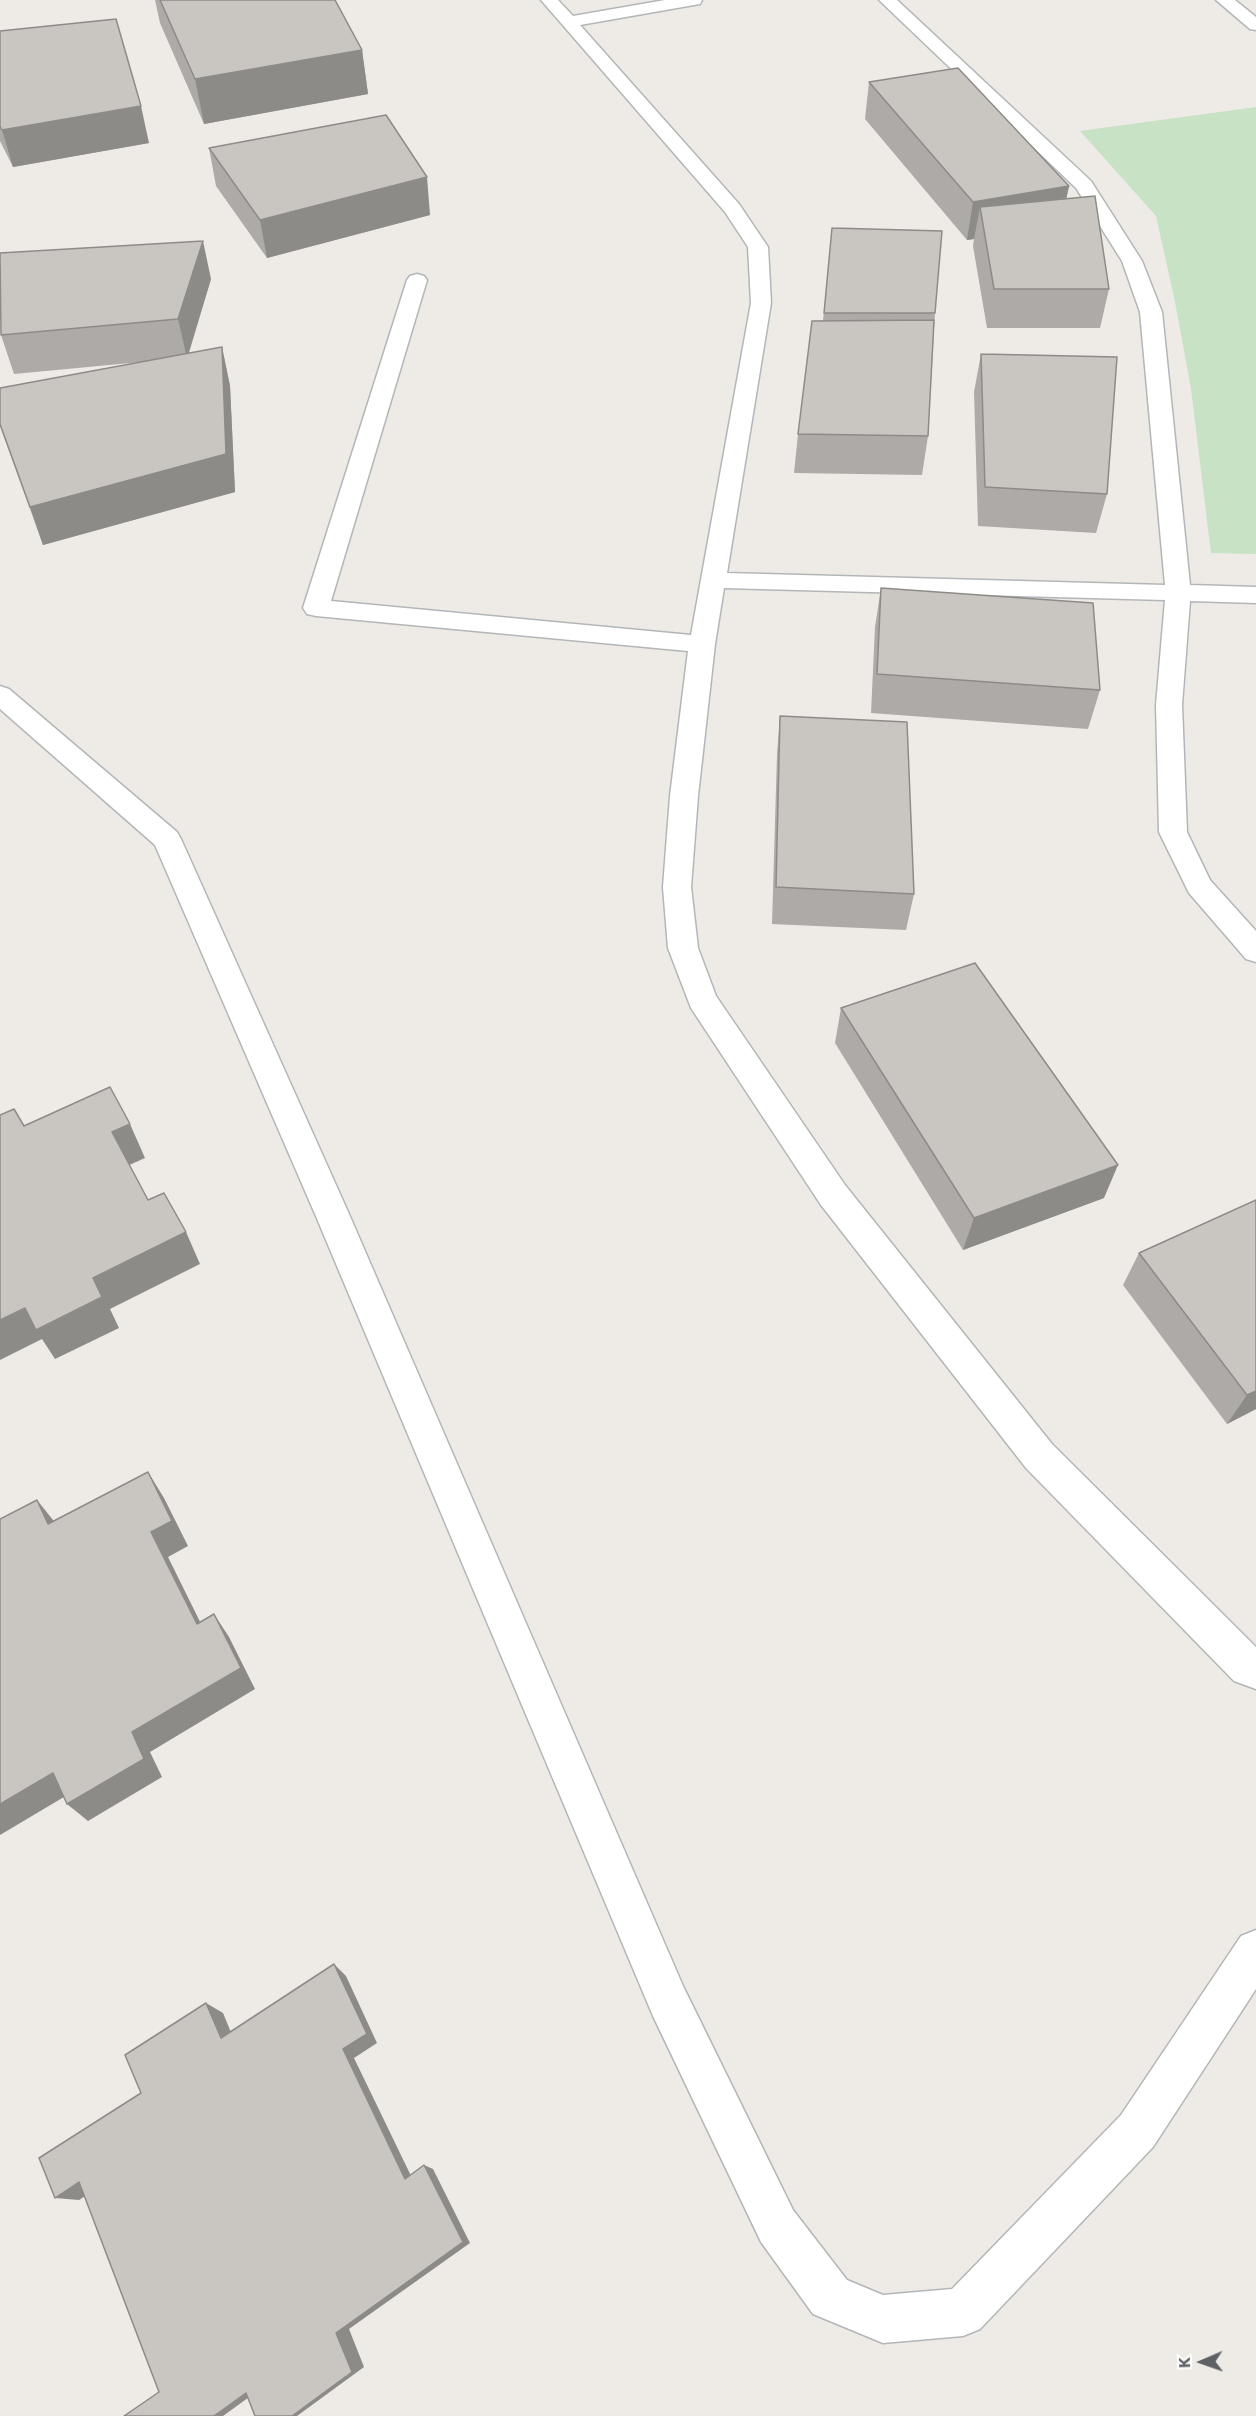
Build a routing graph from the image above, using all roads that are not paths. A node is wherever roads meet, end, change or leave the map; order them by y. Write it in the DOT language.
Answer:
graph roads {
  1 [pos="549,0"];
  2 [pos="694,0"];
  3 [pos="887,0"];
  4 [pos="1224,0"];
  5 [pos="569,22"];
  6 [pos="1256,25"];
  7 [pos="417,280"];
  8 [pos="715,580"];
  9 [pos="1178,592"];
  10 [pos="1256,595"];
  11 [pos="702,644"];
  12 [pos="0,694"];
  13 [pos="1256,951"];
  14 [pos="1256,1670"];
  15 [pos="1256,1951"];
  1 -- 5 [label="street"];
  2 -- 5 [label="street"];
  3 -- 9 [label="street"];
  4 -- 6 [label="street"];
  5 -- 8 [label="street"];
  7 -- 11 [label="street"];
  8 -- 9 [label="street"];
  8 -- 11 [label="street"];
  9 -- 10 [label="street"];
  9 -- 13 [label="street"];
  11 -- 14 [label="street"];
  12 -- 15 [label="street"];
}
